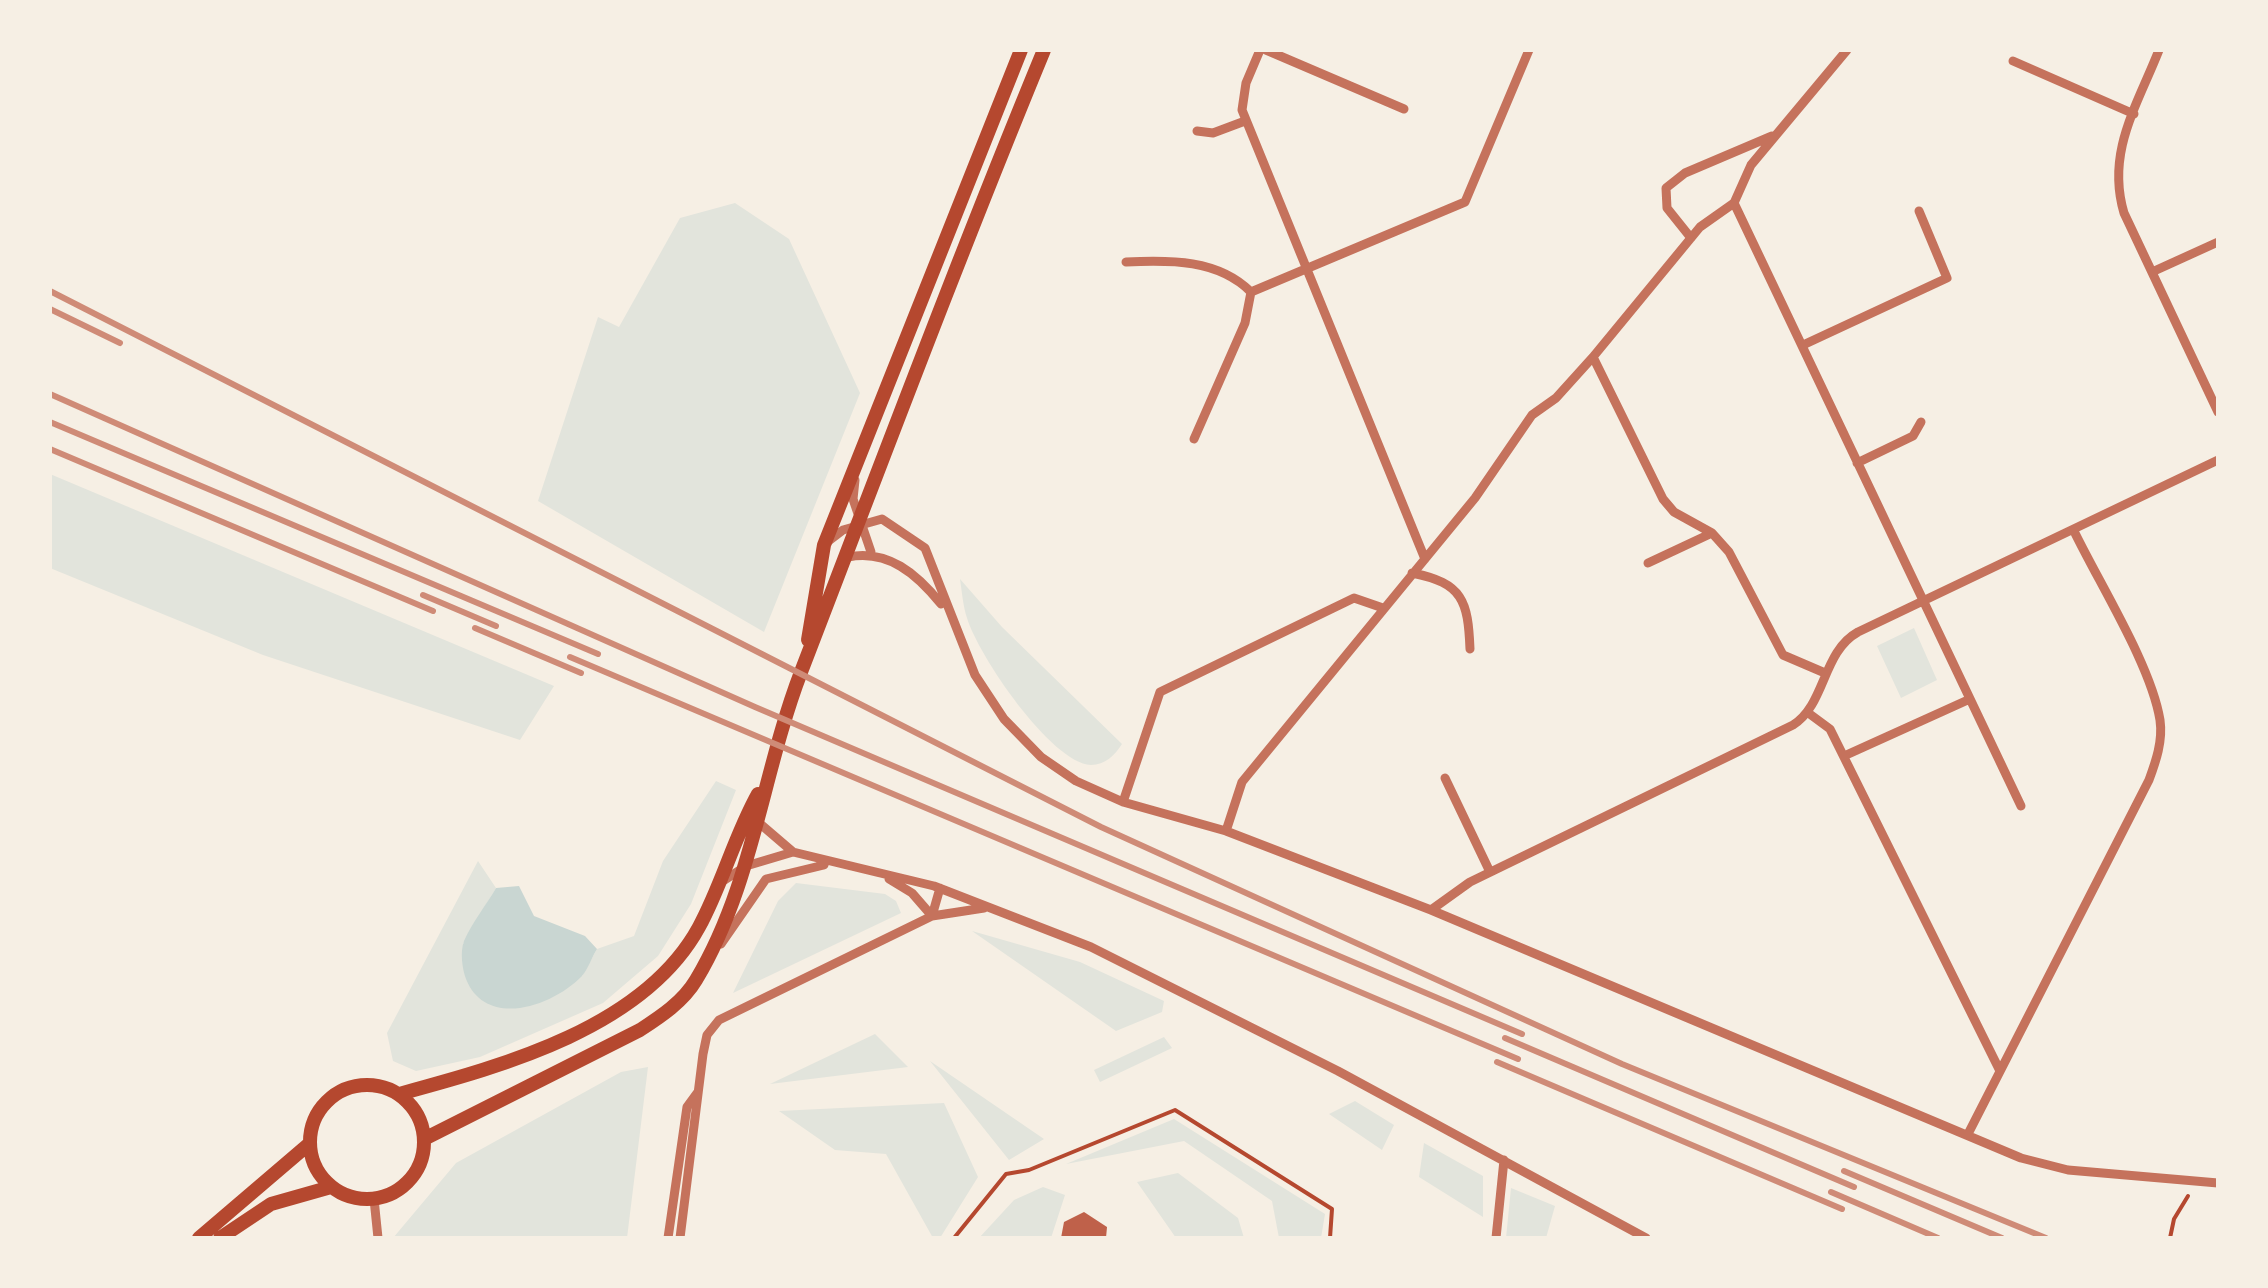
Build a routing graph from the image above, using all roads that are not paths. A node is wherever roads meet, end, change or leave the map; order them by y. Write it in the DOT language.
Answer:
graph roads {
  1 [pos="1021,50"];
  2 [pos="1044,50"];
  3 [pos="1263,50"];
  4 [pos="1529,50"];
  5 [pos="1847,50"];
  6 [pos="2159,50"];
  7 [pos="2012,61"];
  8 [pos="1404,109"];
  9 [pos="2134,114"];
  10 [pos="1245,121"];
  11 [pos="1197,131"];
  12 [pos="1775,135"];
  13 [pos="1734,203"];
  14 [pos="1919,211"];
  15 [pos="1690,238"];
  16 [pos="2218,242"];
  17 [pos="1126,262"];
  18 [pos="1305,270"];
  19 [pos="2152,272"];
  20 [pos="1251,292"];
  21 [pos="1803,345"];
  22 [pos="1594,357"];
  23 [pos="2218,412"];
  24 [pos="1921,422"];
  25 [pos="1194,439"];
  26 [pos="858,457"];
  27 [pos="2218,460"];
  28 [pos="1858,464"];
  29 [pos="860,523"];
  30 [pos="2074,531"];
  31 [pos="1712,533"];
  32 [pos="824,545"];
  33 [pos="871,552"];
  34 [pos="848,557"];
  35 [pos="1425,559"];
  36 [pos="1648,563"];
  37 [pos="1412,573"];
  38 [pos="1924,602"];
  39 [pos="1383,608"];
  40 [pos="947,611"];
  41 [pos="1470,649"];
  42 [pos="804,666"];
  43 [pos="1825,673"];
  44 [pos="1970,699"];
  45 [pos="1807,712"];
  46 [pos="1844,756"];
  47 [pos="1445,778"];
  48 [pos="764,784"];
  49 [pos="1123,802"];
  50 [pos="2021,806"];
  51 [pos="758,822"];
  52 [pos="1226,831"];
  53 [pos="794,852"];
  54 [pos="832,864"];
  55 [pos="746,866"];
  56 [pos="1490,872"];
  57 [pos="878,873"];
  58 [pos="716,887"];
  59 [pos="940,888"];
  60 [pos="987,908"];
  61 [pos="1430,910"];
  62 [pos="932,916"];
  63 [pos="694,984"];
  64 [pos="1999,1069"];
  65 [pos="698,1092"];
  66 [pos="399,1094"];
  67 [pos="1969,1132"];
  68 [pos="424,1139"];
  69 [pos="309,1144"];
  70 [pos="1504,1160"];
  71 [pos="2218,1183"];
  72 [pos="331,1187"];
  73 [pos="374,1199"];
  74 [pos="199,1238"];
  75 [pos="220,1238"];
  76 [pos="378,1238"];
  77 [pos="668,1238"];
  78 [pos="680,1238"];
  79 [pos="1496,1238"];
  80 [pos="1646,1238"];
  1 -- 26 [label="main road"];
  2 -- 29 [label="main road"];
  3 -- 8 [label="street"];
  3 -- 10 [label="street"];
  4 -- 18 [label="street"];
  5 -- 12 [label="street"];
  6 -- 9 [label="street"];
  7 -- 9 [label="street"];
  9 -- 19 [label="street"];
  10 -- 11 [label="street"];
  10 -- 18 [label="street"];
  12 -- 13 [label="street"];
  12 -- 15 [label="street"];
  13 -- 15 [label="street"];
  13 -- 21 [label="street"];
  14 -- 21 [label="street"];
  15 -- 22 [label="street"];
  16 -- 19 [label="street"];
  17 -- 20 [label="street"];
  18 -- 20 [label="street"];
  18 -- 35 [label="street"];
  19 -- 23 [label="street"];
  20 -- 25 [label="street"];
  21 -- 28 [label="street"];
  22 -- 31 [label="street"];
  22 -- 35 [label="street"];
  24 -- 28 [label="street"];
  26 -- 29 [label="street"];
  26 -- 32 [label="main road"];
  27 -- 30 [label="street"];
  28 -- 38 [label="street"];
  29 -- 32 [label="street"];
  29 -- 33 [label="street"];
  29 -- 34 [label="main road"];
  29 -- 40 [label="street"];
  30 -- 38 [label="street"];
  30 -- 64 [label="street"];
  31 -- 36 [label="street"];
  31 -- 43 [label="street"];
  32 -- 42 [label="main road"];
  33 -- 34 [label="street"];
  33 -- 40 [label="street"];
  34 -- 42 [label="main road"];
  35 -- 37 [label="street"];
  37 -- 39 [label="street"];
  37 -- 41 [label="street"];
  38 -- 43 [label="street"];
  38 -- 44 [label="street"];
  39 -- 49 [label="street"];
  39 -- 52 [label="street"];
  40 -- 49 [label="street"];
  42 -- 48 [label="main road"];
  43 -- 45 [label="street"];
  44 -- 46 [label="street"];
  44 -- 50 [label="street"];
  45 -- 46 [label="street"];
  45 -- 56 [label="street"];
  46 -- 64 [label="street"];
  47 -- 56 [label="street"];
  48 -- 51 [label="main road"];
  48 -- 58 [label="main road"];
  49 -- 52 [label="street"];
  51 -- 53 [label="street"];
  51 -- 55 [label="main road"];
  52 -- 61 [label="street"];
  53 -- 54 [label="street"];
  53 -- 55 [label="street"];
  54 -- 57 [label="street"];
  54 -- 63 [label="street"];
  55 -- 58 [label="street"];
  55 -- 63 [label="main road"];
  56 -- 61 [label="street"];
  57 -- 59 [label="street"];
  57 -- 62 [label="street"];
  58 -- 66 [label="main road"];
  59 -- 60 [label="street"];
  59 -- 62 [label="street"];
  60 -- 62 [label="street"];
  60 -- 70 [label="street"];
  61 -- 67 [label="street"];
  62 -- 65 [label="street"];
  63 -- 68 [label="main road"];
  64 -- 67 [label="street"];
  65 -- 77 [label="street"];
  65 -- 78 [label="street"];
  66 -- 68 [label="main road"];
  66 -- 69 [label="main road"];
  67 -- 71 [label="street"];
  68 -- 73 [label="main road"];
  69 -- 72 [label="main road"];
  69 -- 74 [label="main road"];
  70 -- 79 [label="street"];
  70 -- 80 [label="street"];
  72 -- 73 [label="main road"];
  72 -- 75 [label="main road"];
  73 -- 76 [label="street"];
}
